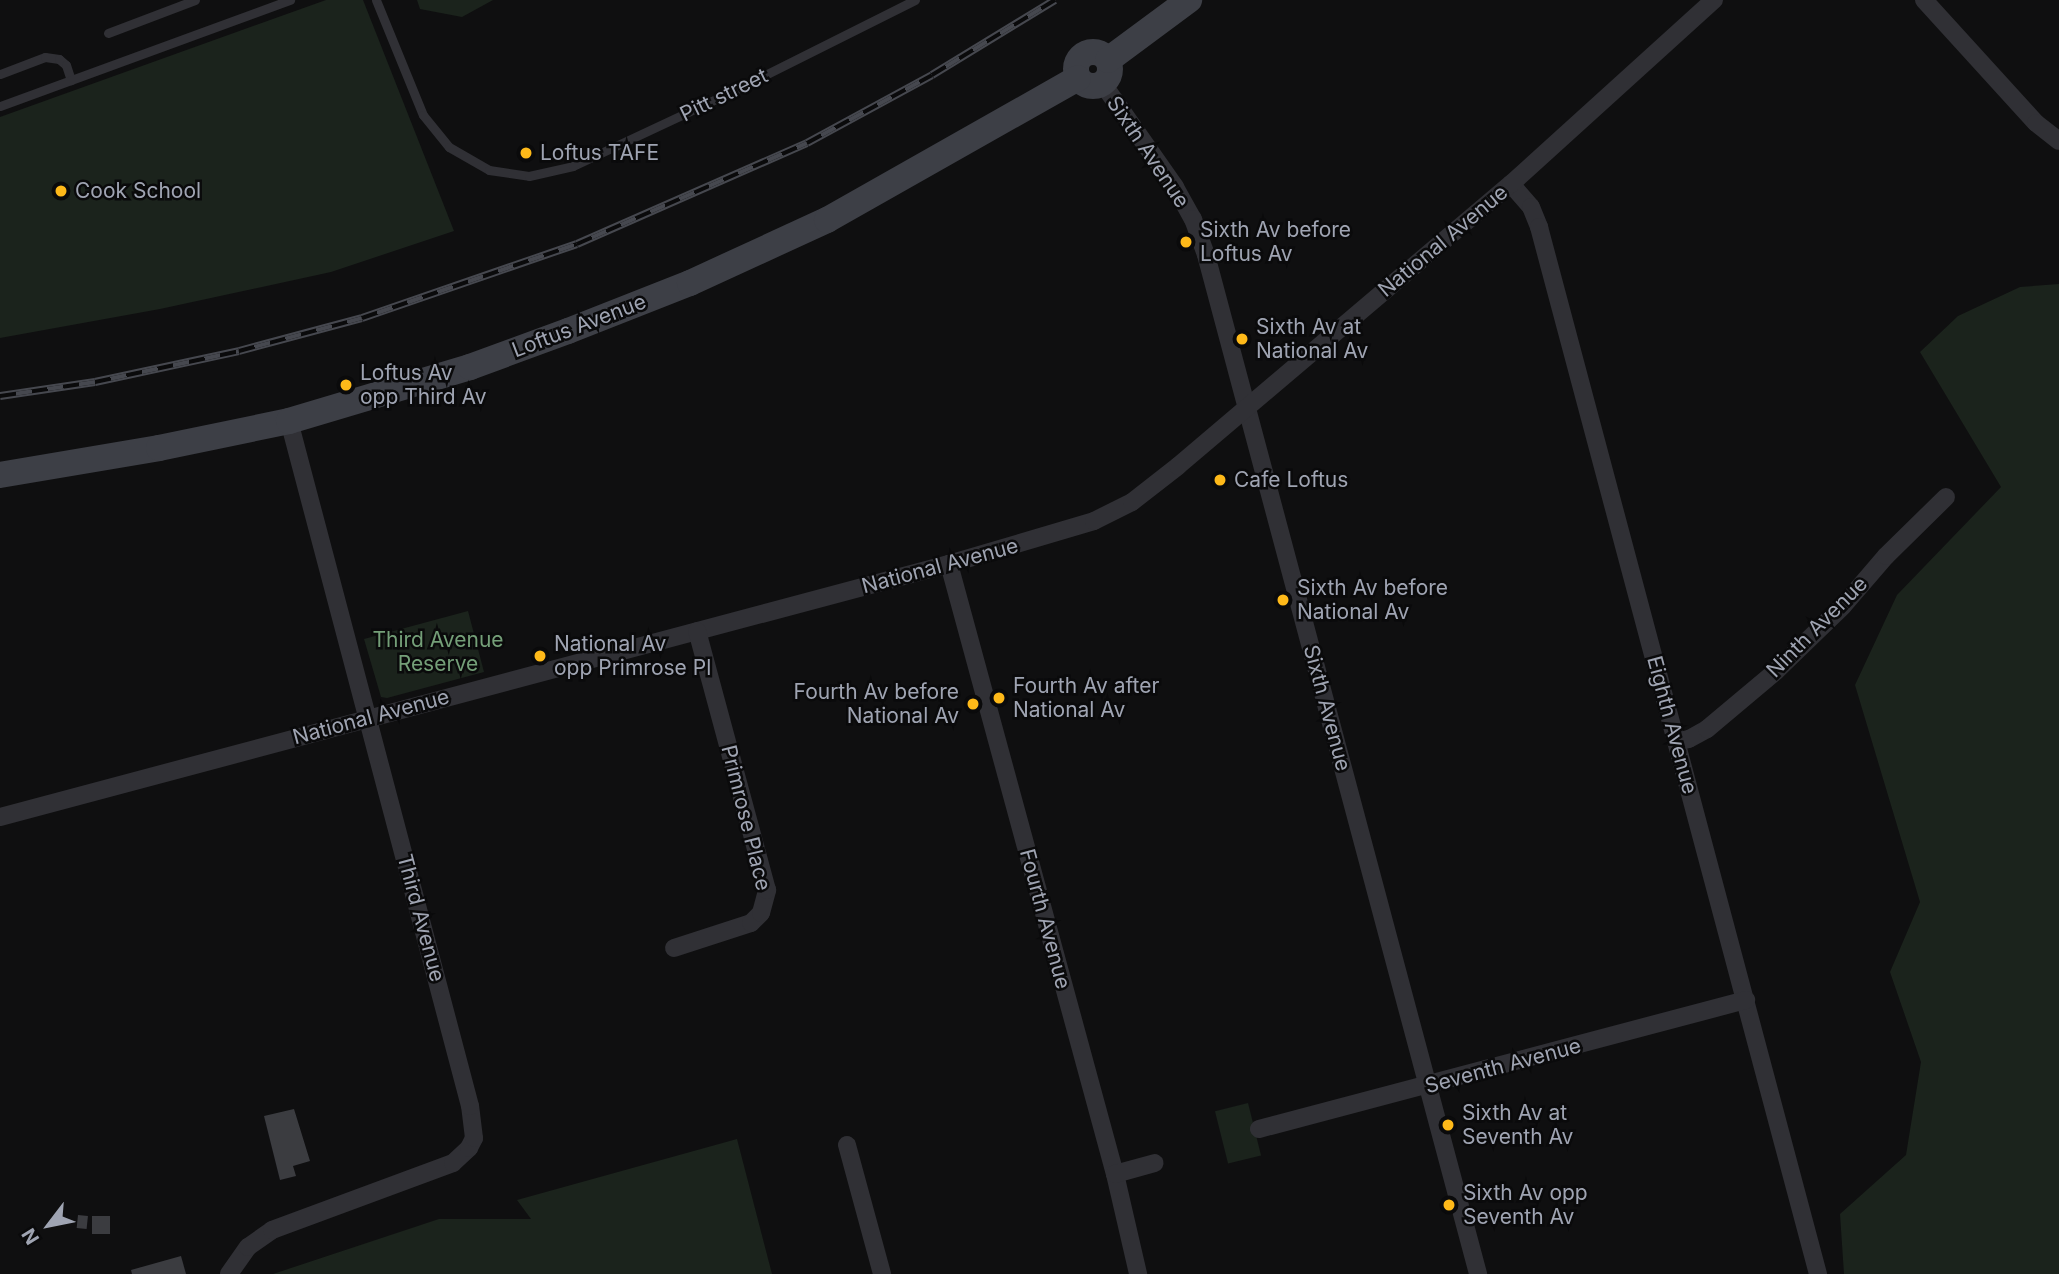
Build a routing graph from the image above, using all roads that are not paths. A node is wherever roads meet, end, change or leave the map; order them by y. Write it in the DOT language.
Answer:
graph roads {
  1 [pos="195,0"];
  2 [pos="290,0"];
  3 [pos="376,0"];
  4 [pos="915,0"];
  5 [pos="1189,0"];
  6 [pos="1714,0"];
  7 [pos="1924,0"];
  8 [pos="108,33"];
  9 [pos="0,74"];
  10 [pos="1096,74"];
  11 [pos="71,80"];
  12 [pos="0,106"];
  13 [pos="2059,141"];
  14 [pos="1511,184"];
  15 [pos="1247,407"];
  16 [pos="289,421"];
  17 [pos="0,475"];
  18 [pos="1946,497"];
  19 [pos="949,564"];
  20 [pos="697,631"];
  21 [pos="369,717"];
  22 [pos="1676,742"];
  23 [pos="0,817"];
  24 [pos="674,948"];
  25 [pos="1745,1000"];
  26 [pos="1428,1086"];
  27 [pos="1259,1129"];
  28 [pos="847,1145"];
  29 [pos="1155,1163"];
  30 [pos="1115,1174"];
  31 [pos="229,1274"];
  32 [pos="882,1274"];
  33 [pos="1138,1274"];
  34 [pos="1478,1274"];
  35 [pos="1818,1274"];
  1 -- 8 [label="lane"];
  2 -- 11 [label="lane"];
  3 -- 4 [label="lane, Pitt street"];
  5 -- 10 [label="street, Loftus Avenue"];
  6 -- 14 [label="street, National Avenue"];
  7 -- 13 [label="street"];
  9 -- 11 [label="lane"];
  10 -- 15 [label="street, Sixth Avenue"];
  10 -- 16 [label="street, Loftus Avenue"];
  11 -- 12 [label="lane"];
  14 -- 15 [label="street, National Avenue"];
  14 -- 22 [label="street, Eighth Avenue"];
  15 -- 19 [label="street, National Avenue"];
  15 -- 26 [label="street, Sixth Avenue"];
  16 -- 17 [label="street, Loftus Avenue"];
  16 -- 21 [label="street, Third Avenue"];
  18 -- 22 [label="street, Ninth Avenue"];
  19 -- 20 [label="street, National Avenue"];
  19 -- 30 [label="street, Fourth Avenue"];
  20 -- 21 [label="street, National Avenue"];
  20 -- 24 [label="street, Primrose Place"];
  21 -- 23 [label="street, National Avenue"];
  21 -- 31 [label="street, Third Avenue"];
  22 -- 25 [label="street, Eighth Avenue"];
  25 -- 26 [label="street, Seventh Avenue"];
  25 -- 35 [label="street, Eighth Avenue"];
  26 -- 27 [label="street, Seventh Avenue"];
  26 -- 34 [label="street, Sixth Avenue"];
  28 -- 32 [label="street"];
  29 -- 30 [label="street"];
  30 -- 33 [label="street, Fourth Avenue"];
}
